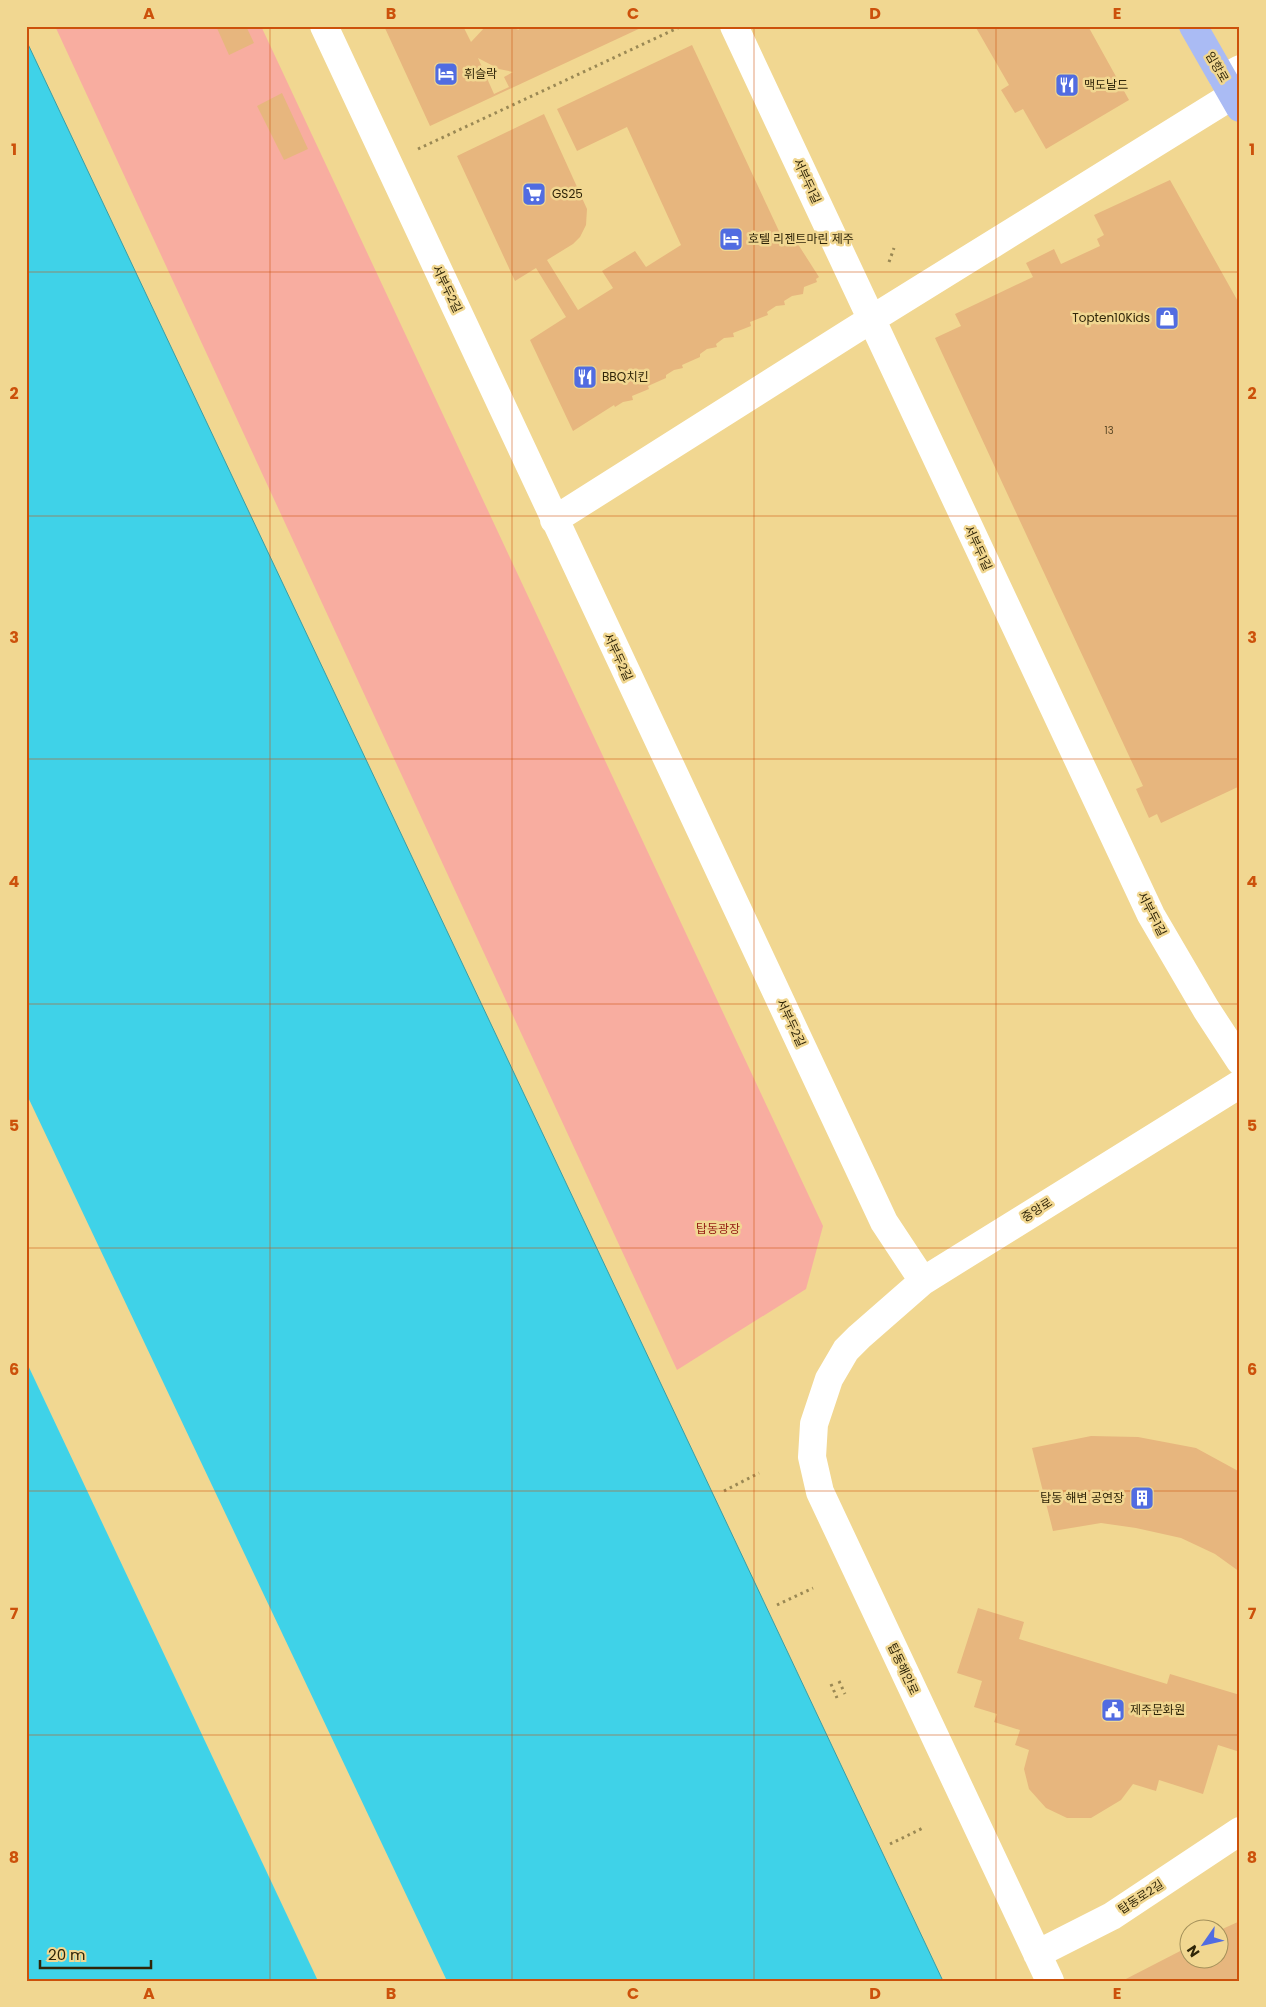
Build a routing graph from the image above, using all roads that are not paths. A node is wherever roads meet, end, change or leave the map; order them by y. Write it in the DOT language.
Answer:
graph roads {
  1 [pos="324,26"];
  2 [pos="734,26"];
  3 [pos="1193,26"];
  4 [pos="1234,88"];
  5 [pos="872,319"];
  6 [pos="554,520"];
  7 [pos="1240,1061"];
  8 [pos="1240,1084"];
  9 [pos="923,1281"];
  10 [pos="846,1350"];
  11 [pos="1240,1831"];
  12 [pos="1037,1954"];
  13 [pos="1050,1981"];
  1 -- 6 [label="street, 서부두2길"];
  2 -- 5 [label="street, 서부두1길"];
  3 -- 4 [label="main road, 임항로"];
  4 -- 5 [label="street"];
  5 -- 6 [label="street"];
  5 -- 7 [label="street, 서부두1길"];
  6 -- 9 [label="street, 서부두2길"];
  8 -- 9 [label="street, 중앙로"];
  9 -- 10 [label="street, 중앙로"];
  10 -- 12 [label="street, 탑동해안로"];
  11 -- 12 [label="street, 탑동로2길"];
  12 -- 13 [label="street, 탑동해안로"];
}
